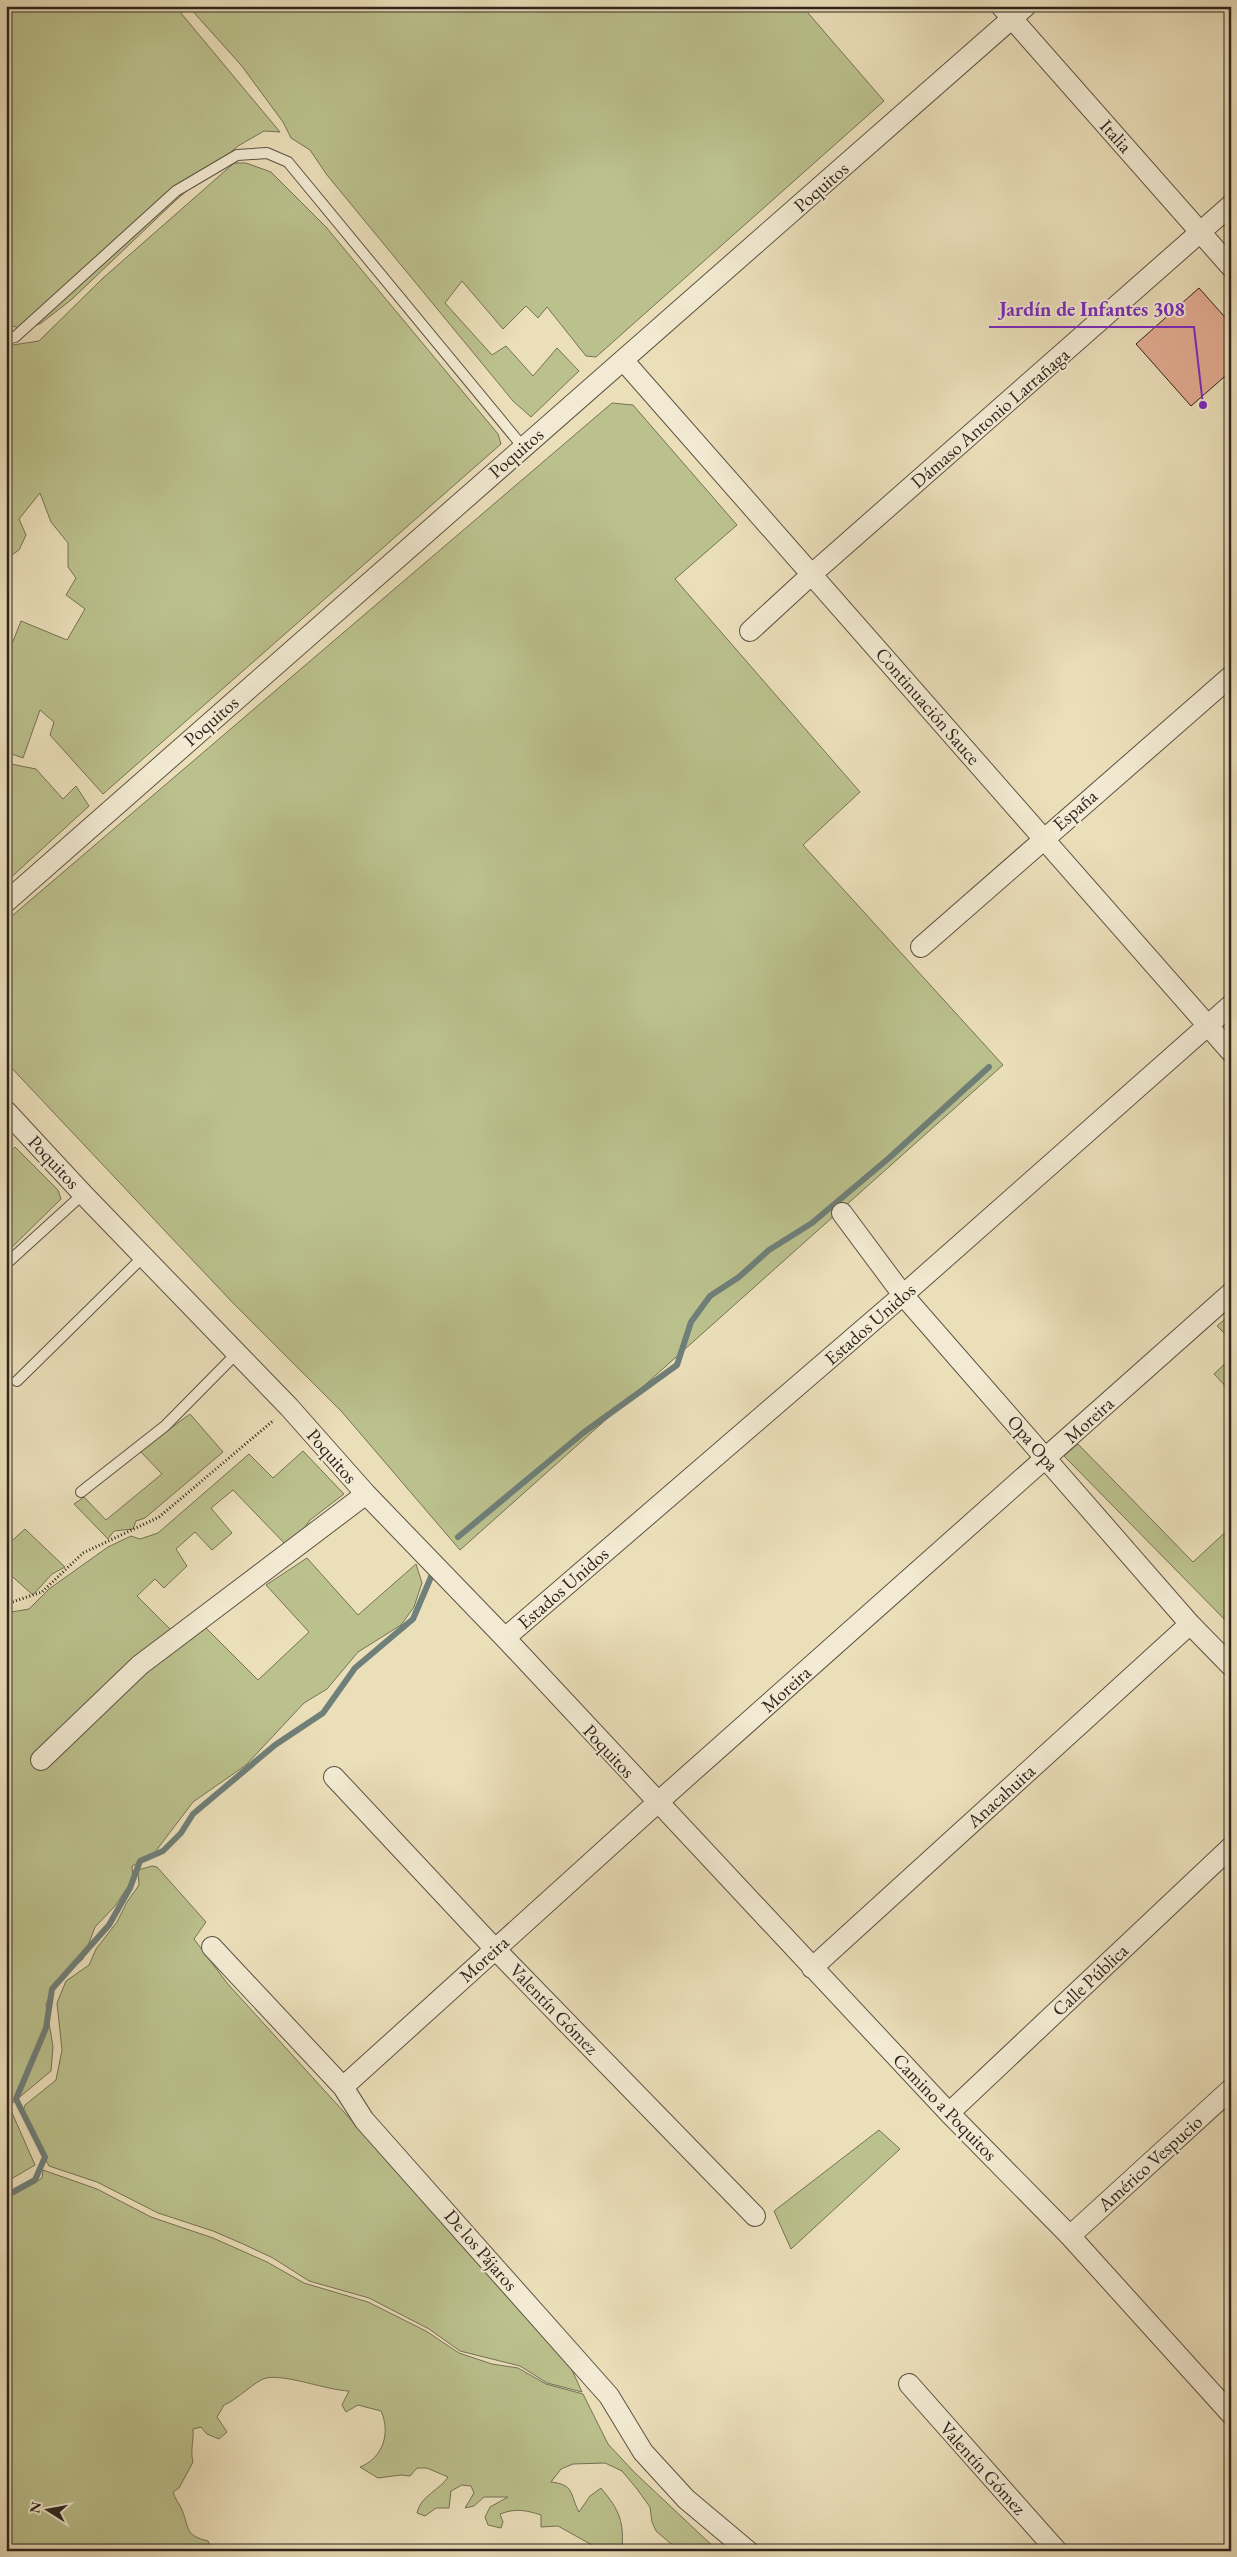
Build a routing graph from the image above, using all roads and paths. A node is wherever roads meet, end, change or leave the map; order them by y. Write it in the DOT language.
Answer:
graph roads {
  1 [pos="1013,11"];
  2 [pos="1231,205"];
  3 [pos="1202,232"];
  4 [pos="1231,267"];
  5 [pos="6,339"];
  6 [pos="624,360"];
  7 [pos="523,447"];
  8 [pos="812,574"];
  9 [pos="750,631"];
  10 [pos="1231,676"];
  11 [pos="1043,838"];
  12 [pos="6,902"];
  13 [pos="921,947"];
  14 [pos="1231,1005"];
  15 [pos="1207,1026"];
  16 [pos="1231,1052"];
  17 [pos="6,1111"];
  18 [pos="83,1194"];
  19 [pos="842,1213"];
  20 [pos="144,1256"];
  21 [pos="6,1264"];
  22 [pos="1231,1293"];
  23 [pos="903,1295"];
  24 [pos="236,1353"];
  25 [pos="17,1381"];
  26 [pos="289,1407"];
  27 [pos="1046,1458"];
  28 [pos="81,1492"];
  29 [pos="366,1494"];
  30 [pos="6,1604"];
  31 [pos="1190,1624"];
  32 [pos="505,1638"];
  33 [pos="1231,1666"];
  34 [pos="41,1760"];
  35 [pos="334,1777"];
  36 [pos="657,1803"];
  37 [pos="1231,1848"];
  38 [pos="212,1947"];
  39 [pos="495,1949"];
  40 [pos="812,1968"];
  41 [pos="343,2087"];
  42 [pos="1231,2089"];
  43 [pos="949,2113"];
  44 [pos="755,2216"];
  45 [pos="1070,2236"];
  46 [pos="909,2384"];
  47 [pos="1231,2414"];
  48 [pos="748,2551"];
  49 [pos="1057,2551"];
  1 -- 3 [label="street, Italia"];
  1 -- 6 [label="street, Poquitos"];
  2 -- 3 [label="street, Dámaso Antonio Larrañaga"];
  3 -- 4 [label="street, Italia"];
  3 -- 8 [label="street, Dámaso Antonio Larrañaga"];
  5 -- 7 [label="lane"];
  6 -- 7 [label="street, Poquitos"];
  6 -- 8 [label="street, Continuación Sauce"];
  7 -- 12 [label="street, Poquitos"];
  8 -- 9 [label="street, Dámaso Antonio Larrañaga"];
  8 -- 11 [label="street, Continuación Sauce"];
  10 -- 11 [label="street, España"];
  11 -- 13 [label="street, España"];
  11 -- 15 [label="street, Continuación Sauce"];
  14 -- 15 [label="street, Estados Unidos"];
  15 -- 16 [label="street, Continuación Sauce"];
  15 -- 23 [label="street, Estados Unidos"];
  17 -- 18 [label="street, Poquitos"];
  18 -- 20 [label="street, Poquitos"];
  18 -- 21 [label="lane"];
  19 -- 23 [label="street, Opa Opa"];
  20 -- 24 [label="street, Poquitos"];
  20 -- 25 [label="lane"];
  22 -- 27 [label="street, Moreira"];
  23 -- 27 [label="street, Opa Opa"];
  23 -- 32 [label="street, Estados Unidos"];
  24 -- 26 [label="street, Poquitos"];
  24 -- 28 [label="lane"];
  26 -- 29 [label="street, Poquitos"];
  26 -- 30 [label="path"];
  27 -- 31 [label="street, Opa Opa"];
  27 -- 36 [label="street, Moreira"];
  29 -- 32 [label="street, Poquitos"];
  29 -- 34 [label="street"];
  31 -- 33 [label="street, Opa Opa"];
  31 -- 40 [label="street, Anacahuita"];
  32 -- 36 [label="street, Poquitos"];
  35 -- 39 [label="street, Valentín Gómez"];
  36 -- 39 [label="street, Moreira"];
  36 -- 40 [label="street, Camino a Poquitos"];
  37 -- 43 [label="street, Calle Pública"];
  38 -- 41 [label="street, De los Pájaros"];
  39 -- 41 [label="street, Moreira"];
  39 -- 44 [label="street, Valentín Gómez"];
  40 -- 43 [label="street, Camino a Poquitos"];
  41 -- 48 [label="street, De los Pájaros"];
  42 -- 45 [label="street, Américo Vespucio"];
  43 -- 45 [label="street, Camino a Poquitos"];
  45 -- 47 [label="street, Camino a Poquitos"];
  46 -- 49 [label="street, Valentín Gómez"];
}
